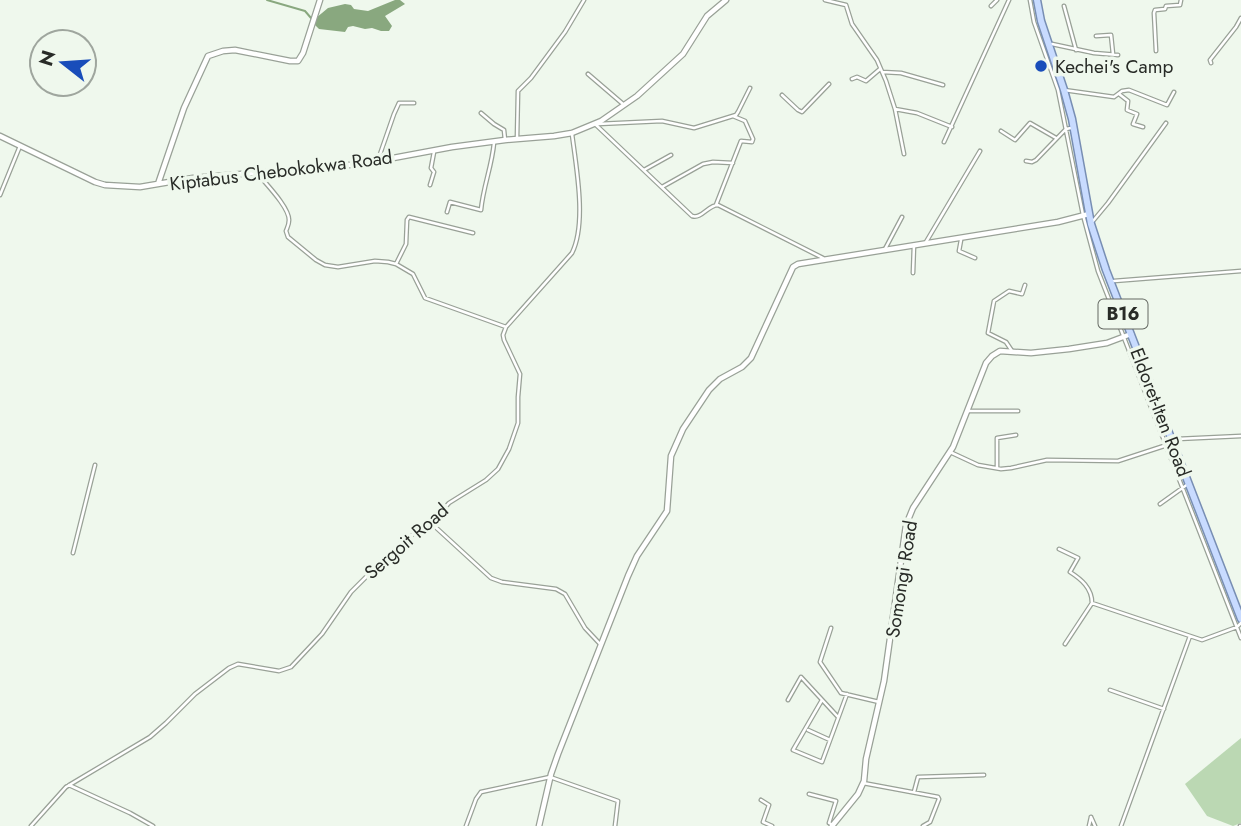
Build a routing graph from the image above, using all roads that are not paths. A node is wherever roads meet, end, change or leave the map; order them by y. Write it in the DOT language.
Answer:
graph roads {
  1 [pos="320,0"];
  2 [pos="584,0"];
  3 [pos="726,0"];
  4 [pos="825,0"];
  5 [pos="997,0"];
  6 [pos="1009,0"];
  7 [pos="1030,0"];
  8 [pos="1037,0"];
  9 [pos="1181,0"];
  10 [pos="991,6"];
  11 [pos="1064,6"];
  12 [pos="1241,18"];
  13 [pos="1096,36"];
  14 [pos="1048,43"];
  15 [pos="1077,50"];
  16 [pos="1156,51"];
  17 [pos="1113,54"];
  18 [pos="1118,55"];
  19 [pos="1211,63"];
  20 [pos="881,71"];
  21 [pos="588,74"];
  22 [pos="852,79"];
  23 [pos="829,84"];
  24 [pos="943,85"];
  25 [pos="750,88"];
  26 [pos="1064,90"];
  27 [pos="1174,92"];
  28 [pos="1119,94"];
  29 [pos="782,95"];
  30 [pos="414,103"];
  31 [pos="625,105"];
  32 [pos="895,109"];
  33 [pos="481,113"];
  34 [pos="733,116"];
  35 [pos="1166,123"];
  36 [pos="594,124"];
  37 [pos="952,127"];
  38 [pos="1143,127"];
  39 [pos="1070,128"];
  40 [pos="1001,131"];
  41 [pos="572,132"];
  42 [pos="0,136"];
  43 [pos="1056,138"];
  44 [pos="517,139"];
  45 [pos="505,140"];
  46 [pos="495,142"];
  47 [pos="944,142"];
  48 [pos="21,146"];
  49 [pos="435,150"];
  50 [pos="980,151"];
  51 [pos="904,154"];
  52 [pos="671,155"];
  53 [pos="379,160"];
  54 [pos="1026,161"];
  55 [pos="733,163"];
  56 [pos="644,170"];
  57 [pos="257,172"];
  58 [pos="158,184"];
  59 [pos="430,186"];
  60 [pos="662,187"];
  61 [pos="0,195"];
  62 [pos="716,205"];
  63 [pos="447,212"];
  64 [pos="1086,215"];
  65 [pos="902,217"];
  66 [pos="1091,224"];
  67 [pos="473,233"];
  68 [pos="962,236"];
  69 [pos="926,242"];
  70 [pos="915,244"];
  71 [pos="885,249"];
  72 [pos="975,258"];
  73 [pos="826,260"];
  74 [pos="396,264"];
  75 [pos="1241,271"];
  76 [pos="913,273"];
  77 [pos="1114,281"];
  78 [pos="1025,285"];
  79 [pos="506,327"];
  80 [pos="1128,335"];
  81 [pos="1012,351"];
  82 [pos="967,411"];
  83 [pos="1018,411"];
  84 [pos="1016,435"];
  85 [pos="1241,436"];
  86 [pos="1170,443"];
  87 [pos="950,452"];
  88 [pos="94,466"];
  89 [pos="997,468"];
  90 [pos="1186,485"];
  91 [pos="1160,504"];
  92 [pos="431,523"];
  93 [pos="1059,549"];
  94 [pos="73,552"];
  95 [pos="1091,603"];
  96 [pos="1239,611"];
  97 [pos="1241,621"];
  98 [pos="1237,627"];
  99 [pos="831,628"];
  100 [pos="1190,636"];
  101 [pos="1241,638"];
  102 [pos="1065,644"];
  103 [pos="601,645"];
  104 [pos="1110,690"];
  105 [pos="847,694"];
  106 [pos="788,700"];
  107 [pos="822,700"];
  108 [pos="879,702"];
  109 [pos="1164,709"];
  110 [pos="838,717"];
  111 [pos="806,730"];
  112 [pos="830,740"];
  113 [pos="984,775"];
  114 [pos="550,778"];
  115 [pos="863,783"];
  116 [pos="69,785"];
  117 [pos="914,792"];
  118 [pos="809,794"];
  119 [pos="761,800"];
  120 [pos="832,825"];
  121 [pos="31,826"];
  122 [pos="153,826"];
  123 [pos="466,826"];
  124 [pos="539,826"];
  125 [pos="615,826"];
  126 [pos="772,826"];
  127 [pos="923,826"];
  128 [pos="1089,826"];
  129 [pos="1096,826"];
  130 [pos="1121,826"];
  1 -- 58 [label="street"];
  2 -- 44 [label="street"];
  3 -- 31 [label="street, Kiptabus Chebokokwa Road"];
  4 -- 20 [label="street"];
  5 -- 10 [label="street"];
  6 -- 37 [label="street"];
  7 -- 39 [label="street"];
  8 -- 14 [label="main road, Eldoret-Iten Road / B16"];
  9 -- 16 [label="street"];
  11 -- 15 [label="street"];
  12 -- 19 [label="street"];
  13 -- 17 [label="street"];
  14 -- 15 [label="street"];
  14 -- 26 [label="main road, Eldoret-Iten Road / B16"];
  15 -- 17 [label="street"];
  17 -- 18 [label="street"];
  20 -- 22 [label="street"];
  20 -- 24 [label="street"];
  20 -- 32 [label="street"];
  21 -- 31 [label="street"];
  23 -- 29 [label="street"];
  25 -- 34 [label="street"];
  26 -- 28 [label="street"];
  26 -- 39 [label="main road, Eldoret-Iten Road / B16"];
  27 -- 28 [label="street"];
  28 -- 38 [label="street"];
  30 -- 53 [label="street"];
  31 -- 36 [label="street, Kiptabus Chebokokwa Road"];
  32 -- 37 [label="street"];
  32 -- 51 [label="street"];
  33 -- 45 [label="street"];
  34 -- 36 [label="street"];
  34 -- 55 [label="street"];
  35 -- 66 [label="street"];
  36 -- 41 [label="street, Kiptabus Chebokokwa Road"];
  36 -- 56 [label="street"];
  37 -- 47 [label="street"];
  39 -- 43 [label="street"];
  39 -- 64 [label="main road, Eldoret-Iten Road / B16"];
  40 -- 43 [label="street"];
  41 -- 44 [label="street, Kiptabus Chebokokwa Road"];
  41 -- 79 [label="street"];
  42 -- 48 [label="street, Kiptabus Chebokokwa Road"];
  43 -- 54 [label="street"];
  44 -- 45 [label="street, Kiptabus Chebokokwa Road"];
  45 -- 46 [label="street, Kiptabus Chebokokwa Road"];
  46 -- 49 [label="street, Kiptabus Chebokokwa Road"];
  46 -- 63 [label="street"];
  48 -- 58 [label="street, Kiptabus Chebokokwa Road"];
  48 -- 61 [label="street"];
  49 -- 53 [label="street, Kiptabus Chebokokwa Road"];
  49 -- 59 [label="street"];
  50 -- 69 [label="street"];
  52 -- 56 [label="street"];
  53 -- 57 [label="street, Kiptabus Chebokokwa Road"];
  55 -- 60 [label="street"];
  55 -- 62 [label="street"];
  56 -- 60 [label="street"];
  57 -- 58 [label="street, Kiptabus Chebokokwa Road"];
  57 -- 74 [label="street"];
  60 -- 62 [label="street"];
  62 -- 73 [label="street"];
  64 -- 66 [label="main road, Eldoret-Iten Road / B16"];
  64 -- 68 [label="street"];
  64 -- 80 [label="street"];
  65 -- 71 [label="street"];
  66 -- 80 [label="main road, Eldoret-Iten Road / B16"];
  67 -- 74 [label="street"];
  68 -- 69 [label="street"];
  68 -- 72 [label="street"];
  69 -- 70 [label="street"];
  70 -- 71 [label="street"];
  70 -- 76 [label="street"];
  71 -- 73 [label="street"];
  73 -- 103 [label="street"];
  74 -- 79 [label="street"];
  75 -- 77 [label="street"];
  78 -- 81 [label="street"];
  79 -- 92 [label="street, Sergoit Road"];
  80 -- 81 [label="street"];
  80 -- 86 [label="main road, Eldoret-Iten Road / B16"];
  81 -- 82 [label="street, Somongi Road"];
  82 -- 83 [label="street"];
  82 -- 87 [label="street, Somongi Road"];
  84 -- 89 [label="street"];
  85 -- 86 [label="street"];
  86 -- 89 [label="street"];
  86 -- 90 [label="main road, Eldoret-Iten Road / B16"];
  87 -- 89 [label="street"];
  87 -- 108 [label="street, Somongi Road"];
  88 -- 94 [label="street"];
  90 -- 91 [label="street"];
  90 -- 96 [label="main road, Eldoret-Iten Road / B16"];
  90 -- 98 [label="street"];
  92 -- 103 [label="street"];
  92 -- 116 [label="street, Sergoit Road"];
  93 -- 95 [label="street"];
  95 -- 100 [label="street"];
  95 -- 102 [label="street"];
  96 -- 97 [label="main road, Eldoret-Iten Road / B16"];
  97 -- 98 [label="street"];
  98 -- 100 [label="street"];
  98 -- 101 [label="street"];
  99 -- 105 [label="street"];
  100 -- 109 [label="street"];
  103 -- 114 [label="street"];
  104 -- 109 [label="street"];
  105 -- 108 [label="street"];
  105 -- 110 [label="street"];
  106 -- 107 [label="street"];
  107 -- 110 [label="street"];
  107 -- 111 [label="street"];
  108 -- 115 [label="street, Somongi Road"];
  109 -- 130 [label="street"];
  110 -- 112 [label="street"];
  111 -- 112 [label="street"];
  111 -- 112 [label="street"];
  113 -- 117 [label="street"];
  114 -- 123 [label="street"];
  114 -- 124 [label="street"];
  114 -- 125 [label="street"];
  115 -- 117 [label="street"];
  115 -- 120 [label="street, Somongi Road"];
  116 -- 121 [label="street, Sergoit Road"];
  116 -- 122 [label="street"];
  117 -- 127 [label="street"];
  118 -- 120 [label="street"];
  119 -- 126 [label="street"];
  128 -- 129 [label="street"];
}
